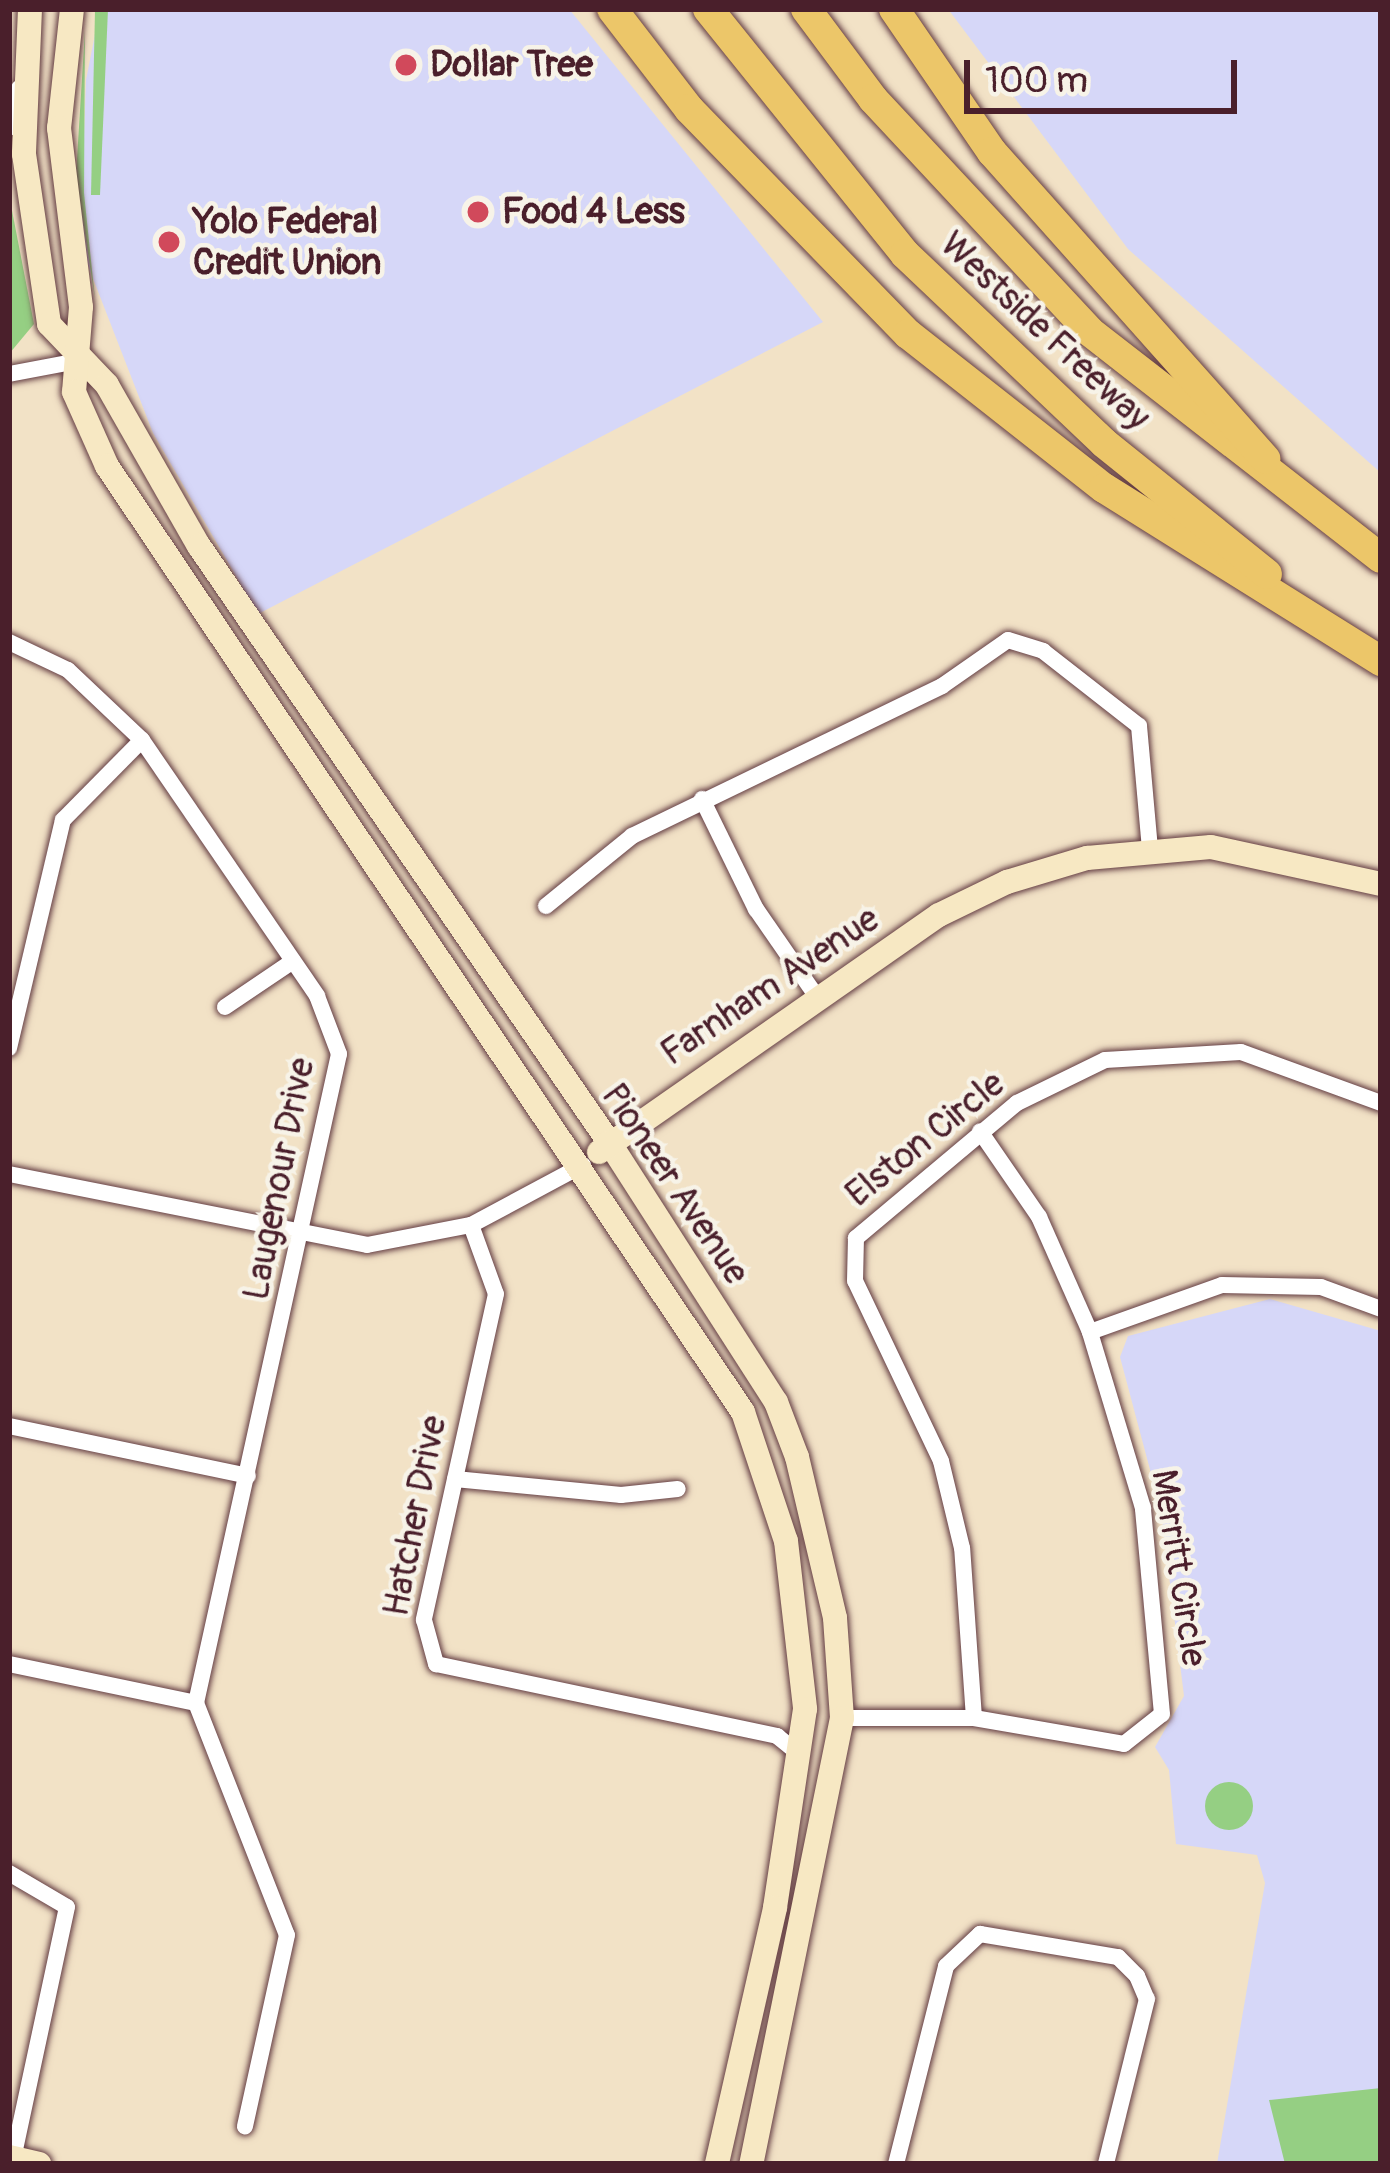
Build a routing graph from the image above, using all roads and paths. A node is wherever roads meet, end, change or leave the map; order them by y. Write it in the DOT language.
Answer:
graph roads {
  1 [pos="30,9"];
  2 [pos="72,9"];
  3 [pos="612,9"];
  4 [pos="708,9"];
  5 [pos="806,9"];
  6 [pos="894,9"];
  7 [pos="22,76"];
  8 [pos="9,128"];
  9 [pos="79,362"];
  10 [pos="9,374"];
  11 [pos="1330,523"];
  12 [pos="1381,558"];
  13 [pos="181,576"];
  14 [pos="9,642"];
  15 [pos="1381,658"];
  16 [pos="311,706"];
  17 [pos="142,740"];
  18 [pos="702,799"];
  19 [pos="1150,848"];
  20 [pos="1381,884"];
  21 [pos="546,906"];
  22 [pos="293,961"];
  23 [pos="817,997"];
  24 [pos="225,1007"];
  25 [pos="9,1048"];
  26 [pos="1381,1103"];
  27 [pos="980,1131"];
  28 [pos="609,1142"];
  29 [pos="584,1164"];
  30 [pos="9,1174"];
  31 [pos="470,1225"];
  32 [pos="304,1237"];
  33 [pos="1381,1309"];
  34 [pos="1090,1332"];
  35 [pos="9,1426"];
  36 [pos="248,1475"];
  37 [pos="455,1478"];
  38 [pos="678,1489"];
  39 [pos="9,1664"];
  40 [pos="196,1703"];
  41 [pos="842,1718"];
  42 [pos="974,1718"];
  43 [pos="799,1753"];
  44 [pos="9,1873"];
  45 [pos="245,2126"];
  46 [pos="11,2157"];
  47 [pos="39,2164"];
  48 [pos="717,2164"];
  49 [pos="751,2164"];
  50 [pos="896,2164"];
  51 [pos="1106,2164"];
  1 -- 7 [label="main road, Pioneer Avenue"];
  2 -- 9 [label="main road, Pioneer Avenue"];
  3 -- 15 [label="highway"];
  4 -- 15 [label="highway, Westside Freeway"];
  5 -- 11 [label="highway, Westside Freeway"];
  6 -- 11 [label="highway"];
  7 -- 8 [label="street"];
  7 -- 9 [label="main road, Pioneer Avenue"];
  9 -- 10 [label="street"];
  9 -- 13 [label="main road, Pioneer Avenue"];
  9 -- 16 [label="main road, Pioneer Avenue"];
  11 -- 12 [label="highway, Westside Freeway"];
  13 -- 16 [label="main road"];
  13 -- 29 [label="main road, Pioneer Avenue"];
  14 -- 17 [label="street, Laugenour Drive"];
  16 -- 28 [label="main road, Pioneer Avenue"];
  17 -- 22 [label="street, Laugenour Drive"];
  17 -- 25 [label="street"];
  18 -- 19 [label="street"];
  18 -- 21 [label="street"];
  18 -- 23 [label="street"];
  19 -- 20 [label="main road, Farnham Avenue"];
  19 -- 23 [label="main road, Farnham Avenue"];
  22 -- 24 [label="street"];
  22 -- 32 [label="street, Laugenour Drive"];
  23 -- 28 [label="main road, Farnham Avenue"];
  26 -- 27 [label="street, Elston Circle"];
  27 -- 34 [label="street, Merritt Circle"];
  27 -- 42 [label="street, Elston Circle"];
  28 -- 29 [label="main road, Farnham Avenue"];
  28 -- 41 [label="main road, Pioneer Avenue"];
  29 -- 31 [label="street, Farnham Avenue"];
  29 -- 43 [label="main road, Pioneer Avenue"];
  30 -- 32 [label="street, Farnham Avenue"];
  31 -- 32 [label="street, Farnham Avenue"];
  31 -- 37 [label="street, Hatcher Drive"];
  32 -- 36 [label="street, Laugenour Drive"];
  33 -- 34 [label="street"];
  34 -- 42 [label="street, Merritt Circle"];
  35 -- 36 [label="street"];
  36 -- 40 [label="street, Laugenour Drive"];
  37 -- 38 [label="street"];
  37 -- 43 [label="street, Hatcher Drive"];
  39 -- 40 [label="street"];
  40 -- 45 [label="street"];
  41 -- 42 [label="street, Merritt Circle"];
  41 -- 49 [label="main road, Pioneer Avenue"];
  43 -- 48 [label="main road, Pioneer Avenue"];
  44 -- 46 [label="street"];
  46 -- 47 [label="main road"];
  50 -- 51 [label="street"];
}
